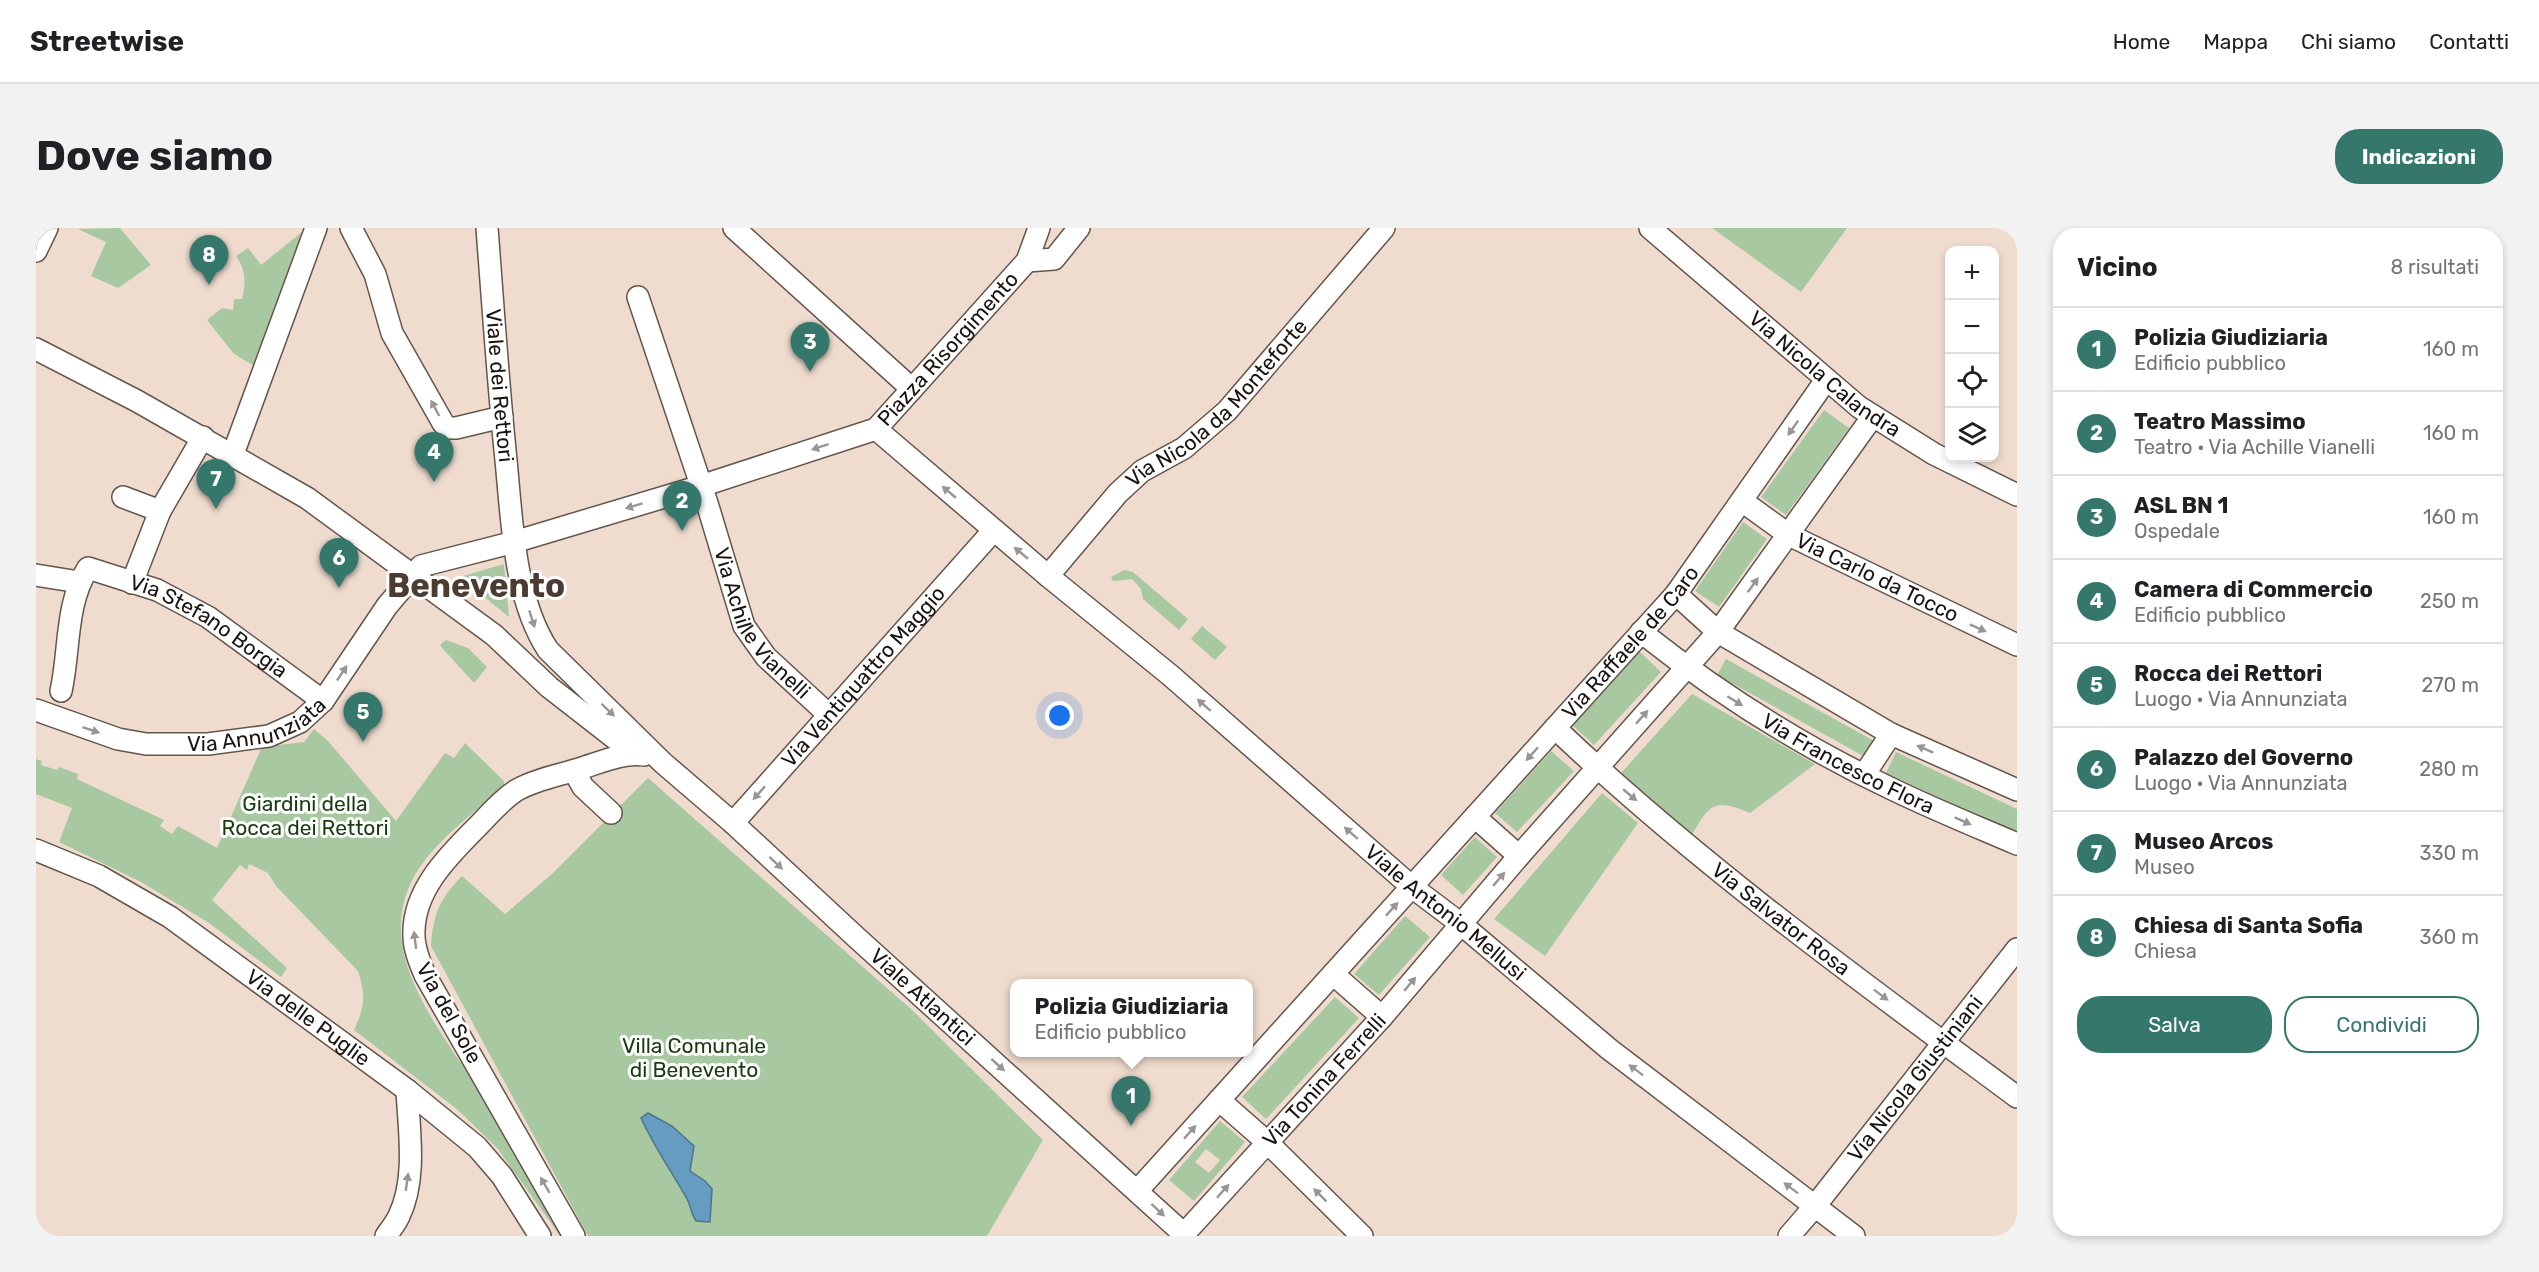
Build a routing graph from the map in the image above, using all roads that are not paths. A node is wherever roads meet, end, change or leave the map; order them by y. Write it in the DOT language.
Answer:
graph roads {
  1 [pos="46,228"];
  2 [pos="316,228"];
  3 [pos="351,228"];
  4 [pos="487,228"];
  5 [pos="734,228"];
  6 [pos="1039,228"];
  7 [pos="1079,228"];
  8 [pos="1384,228"];
  9 [pos="1650,228"];
  10 [pos="36,251"];
  11 [pos="1027,261"];
  12 [pos="638,297"];
  13 [pos="36,349"];
  14 [pos="1827,380"];
  15 [pos="912,389"];
  16 [pos="1873,416"];
  17 [pos="501,417"];
  18 [pos="876,429"];
  19 [pos="203,437"];
  20 [pos="233,453"];
  21 [pos="701,486"];
  22 [pos="2017,495"];
  23 [pos="123,497"];
  24 [pos="1742,501"];
  25 [pos="160,511"];
  26 [pos="994,530"];
  27 [pos="1789,535"];
  28 [pos="514,542"];
  29 [pos="412,574"];
  30 [pos="36,575"];
  31 [pos="83,575"];
  32 [pos="1048,576"];
  33 [pos="132,583"];
  34 [pos="1676,594"];
  35 [pos="1641,632"];
  36 [pos="1718,632"];
  37 [pos="2017,645"];
  38 [pos="1686,668"];
  39 [pos="566,669"];
  40 [pos="61,691"];
  41 [pos="323,701"];
  42 [pos="36,710"];
  43 [pos="829,715"];
  44 [pos="1555,728"];
  45 [pos="1891,734"];
  46 [pos="635,754"];
  47 [pos="662,761"];
  48 [pos="1596,768"];
  49 [pos="574,771"];
  50 [pos="1864,775"];
  51 [pos="2017,790"];
  52 [pos="611,813"];
  53 [pos="1475,817"];
  54 [pos="734,823"];
  55 [pos="2017,844"];
  56 [pos="36,850"];
  57 [pos="1519,856"];
  58 [pos="1412,887"];
  59 [pos="1461,924"];
  60 [pos="2017,950"];
  61 [pos="1333,974"];
  62 [pos="1382,1017"];
  63 [pos="1944,1043"];
  64 [pos="406,1090"];
  65 [pos="2017,1097"];
  66 [pos="1220,1100"];
  67 [pos="1267,1142"];
  68 [pos="1137,1191"];
  69 [pos="1815,1206"];
  70 [pos="1185,1235"];
  71 [pos="386,1236"];
  72 [pos="540,1236"];
  73 [pos="574,1236"];
  74 [pos="1362,1236"];
  75 [pos="1789,1236"];
  76 [pos="1854,1236"];
  1 -- 10 [label="street"];
  2 -- 20 [label="street"];
  17 -- 3 [label="street, one-way"];
  4 -- 17 [label="street, Viale dei Rettori"];
  5 -- 15 [label="street"];
  6 -- 11 [label="street, Piazza Risorgimento"];
  7 -- 11 [label="street, Piazza Risorgimento"];
  8 -- 32 [label="street, Via Nicola da Monteforte"];
  9 -- 14 [label="street, Via Nicola Calandra"];
  11 -- 15 [label="street, Piazza Risorgimento"];
  12 -- 21 [label="street, Via Achille Vianelli"];
  13 -- 19 [label="street"];
  14 -- 16 [label="street, Via Nicola Calandra"];
  14 -- 24 [label="street, Via Raffaele de Caro, one-way"];
  15 -- 18 [label="street, Piazza Risorgimento"];
  16 -- 22 [label="street, Via Nicola Calandra"];
  16 -- 27 [label="street"];
  17 -- 28 [label="street, Viale dei Rettori"];
  18 -- 21 [label="street, one-way"];
  26 -- 18 [label="street, Piazza Risorgimento, one-way"];
  19 -- 20 [label="street"];
  19 -- 25 [label="street"];
  20 -- 29 [label="street"];
  21 -- 28 [label="street, one-way"];
  21 -- 43 [label="street, Via Achille Vianelli"];
  23 -- 25 [label="street"];
  24 -- 27 [label="street, Via Carlo da Tocco"];
  24 -- 34 [label="street, Via Raffaele de Caro"];
  25 -- 33 [label="street"];
  32 -- 26 [label="street, Piazza Risorgimento, one-way"];
  26 -- 43 [label="street, Via Ventiquattro Maggio"];
  36 -- 27 [label="street, one-way"];
  27 -- 37 [label="street, Via Carlo da Tocco, one-way"];
  28 -- 29 [label="street"];
  28 -- 39 [label="street, Viale dei Rettori, one-way"];
  41 -- 29 [label="street, Via Annunziata, one-way"];
  29 -- 46 [label="street"];
  30 -- 31 [label="street, Via Stefano Borgia"];
  31 -- 33 [label="street, Via Stefano Borgia"];
  31 -- 40 [label="street"];
  58 -- 32 [label="street, Viale Antonio Mellusi, one-way"];
  33 -- 41 [label="street, Via Stefano Borgia"];
  34 -- 35 [label="street, Via Raffaele de Caro"];
  34 -- 36 [label="street"];
  35 -- 38 [label="street, Via Francesco Flora"];
  35 -- 44 [label="street, Via Raffaele de Caro"];
  36 -- 38 [label="street"];
  36 -- 45 [label="street"];
  48 -- 38 [label="street, one-way"];
  38 -- 50 [label="street, Via Francesco Flora, one-way"];
  39 -- 47 [label="street, Viale Atlantici, one-way"];
  42 -- 41 [label="street, Via Annunziata, one-way"];
  43 -- 54 [label="street, Via Ventiquattro Maggio, one-way"];
  44 -- 48 [label="street, Via Salvator Rosa"];
  44 -- 53 [label="street, Via Raffaele de Caro, one-way"];
  45 -- 50 [label="street"];
  51 -- 45 [label="street, one-way"];
  46 -- 47 [label="street"];
  46 -- 49 [label="street, Via del Sole"];
  47 -- 54 [label="street, Viale Atlantici"];
  48 -- 57 [label="street"];
  48 -- 63 [label="street, Via Salvator Rosa, one-way"];
  49 -- 52 [label="street"];
  73 -- 49 [label="street, Via del Sole, one-way"];
  50 -- 55 [label="street, Via Francesco Flora, one-way"];
  53 -- 57 [label="street"];
  53 -- 58 [label="street, Via Raffaele de Caro"];
  54 -- 68 [label="street, Viale Atlantici, one-way"];
  56 -- 64 [label="street, Via delle Puglie"];
  59 -- 57 [label="street, one-way"];
  58 -- 59 [label="street, Viale Antonio Mellusi"];
  61 -- 58 [label="street, one-way"];
  62 -- 59 [label="street, Via Tonina Ferrelli, one-way"];
  69 -- 59 [label="street, Viale Antonio Mellusi, one-way"];
  60 -- 63 [label="street, Via Nicola Giustiniani"];
  61 -- 62 [label="street"];
  61 -- 66 [label="street"];
  62 -- 67 [label="street, Via Tonina Ferrelli"];
  63 -- 65 [label="street, Via Salvator Rosa"];
  63 -- 69 [label="street, Via Nicola Giustiniani"];
  71 -- 64 [label="street, one-way"];
  64 -- 72 [label="street, Via delle Puglie"];
  66 -- 67 [label="street"];
  68 -- 66 [label="street, one-way"];
  70 -- 67 [label="street, Via Tonina Ferrelli, one-way"];
  74 -- 67 [label="street, one-way"];
  68 -- 70 [label="street, Viale Atlantici, one-way"];
  69 -- 75 [label="street, Via Nicola Giustiniani"];
  69 -- 76 [label="street, Viale Antonio Mellusi"];
}
